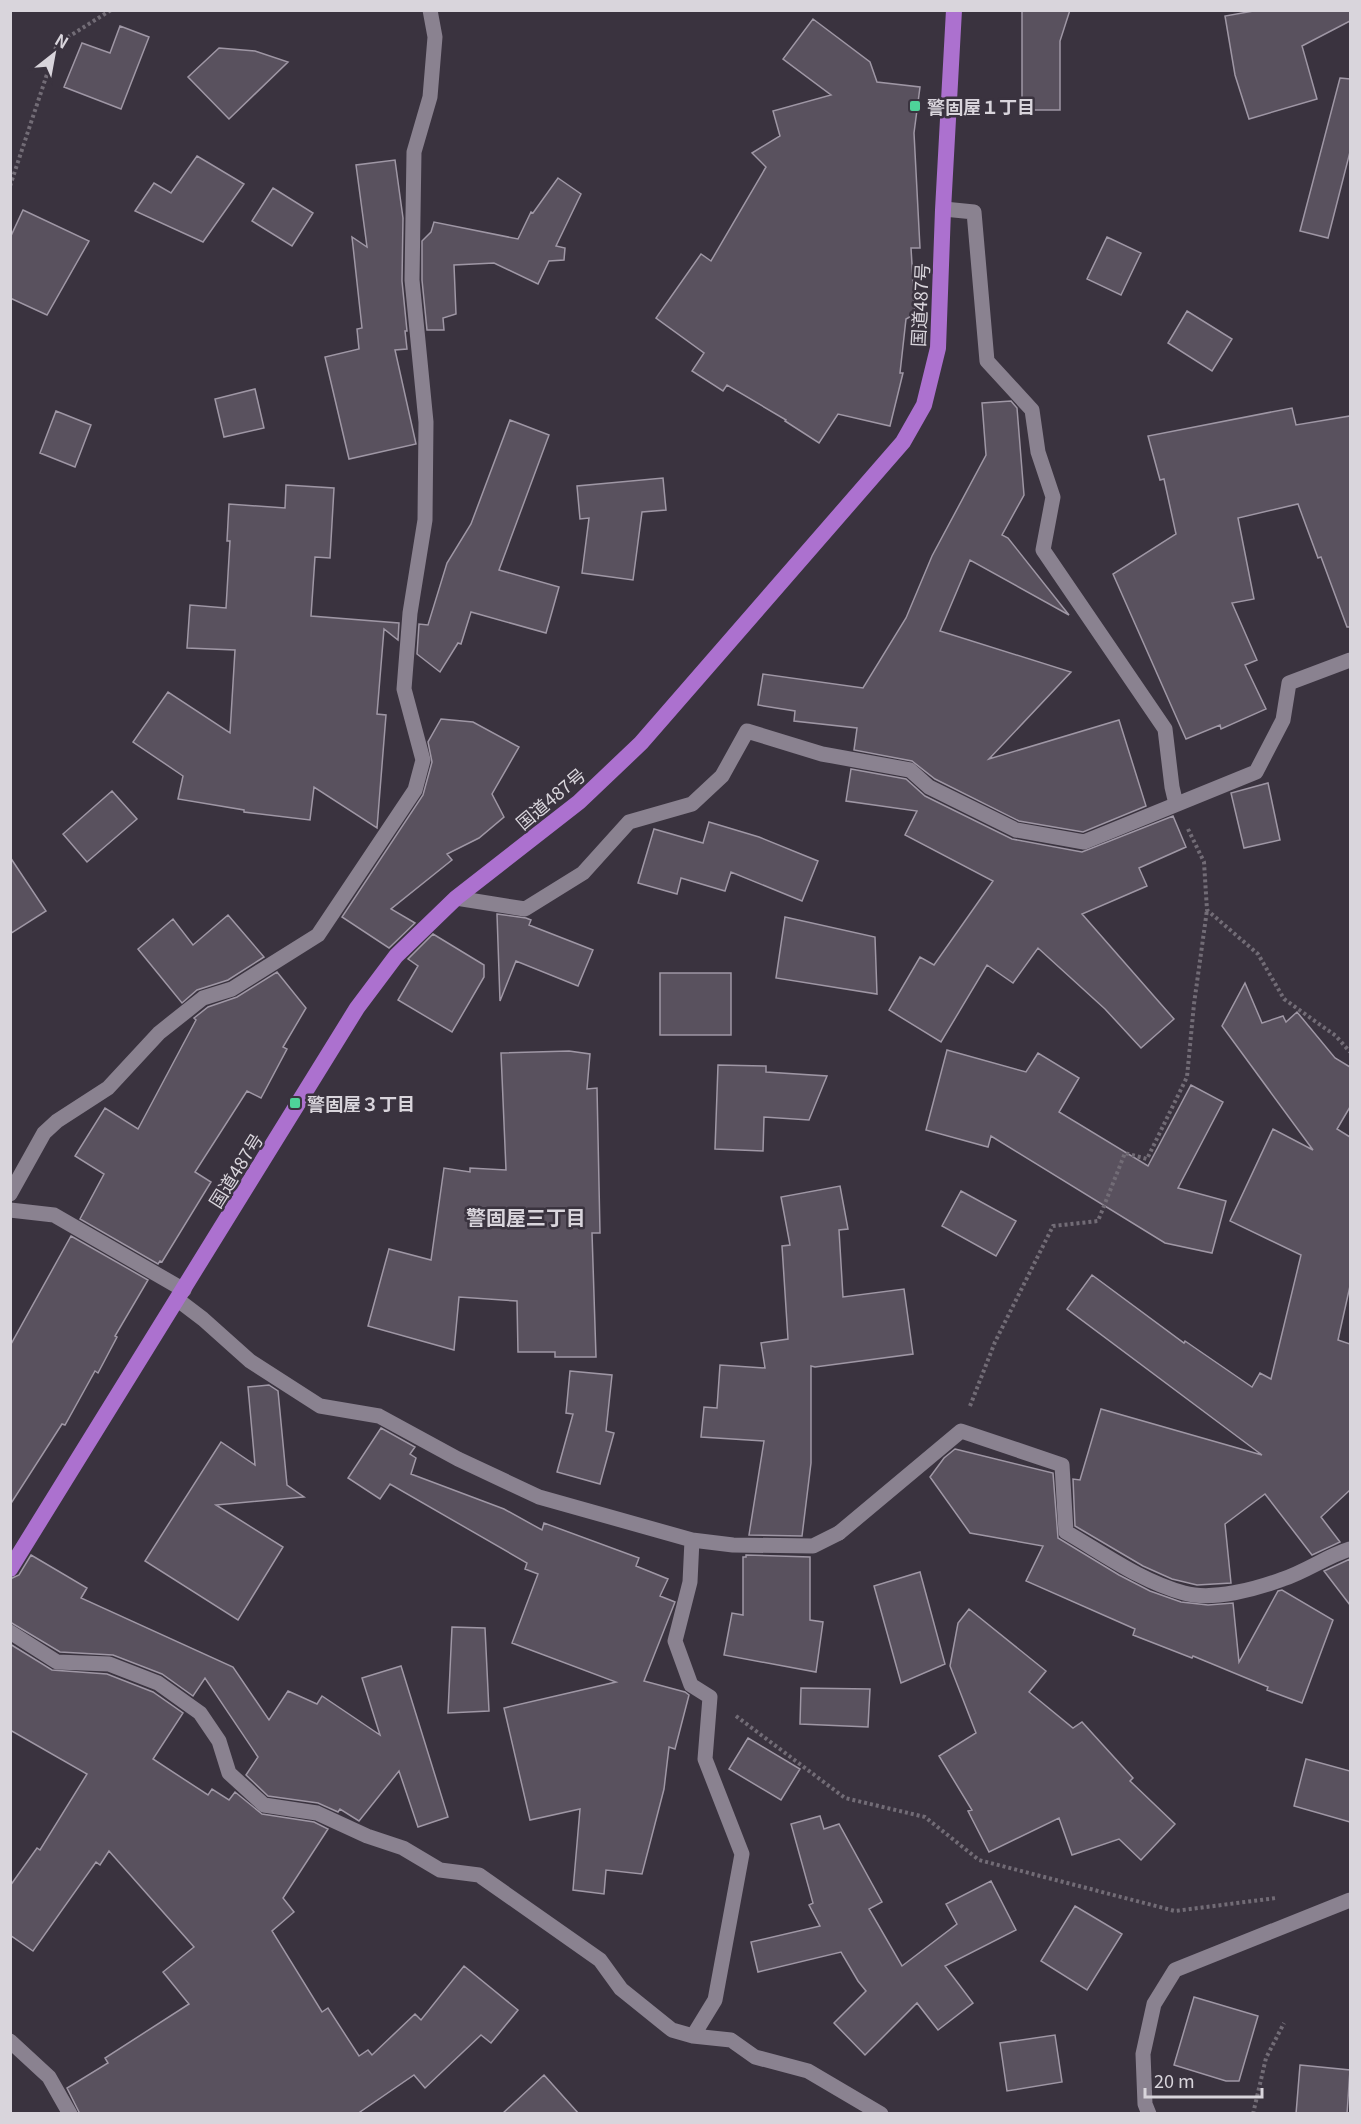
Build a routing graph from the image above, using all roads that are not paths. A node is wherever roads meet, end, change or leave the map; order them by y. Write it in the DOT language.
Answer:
graph roads {
  1 [pos="430,10"];
  2 [pos="954,10"];
  3 [pos="944,209"];
  4 [pos="1350,660"];
  5 [pos="1176,804"];
  6 [pos="456,898"];
  7 [pos="10,1194"];
  8 [pos="10,1210"];
  9 [pos="181,1295"];
  10 [pos="692,1540"];
  11 [pos="1350,1549"];
  12 [pos="10,1569"];
  13 [pos="10,1632"];
  14 [pos="1350,1900"];
  15 [pos="693,2036"];
  16 [pos="10,2041"];
  17 [pos="70,2114"];
  18 [pos="881,2114"];
  19 [pos="1149,2114"];
  1 -- 7 [label="street"];
  2 -- 3 [label="highway, 国道487号"];
  3 -- 5 [label="street"];
  3 -- 6 [label="highway, 国道487号"];
  4 -- 5 [label="street"];
  5 -- 6 [label="street"];
  6 -- 9 [label="highway, 国道487号"];
  8 -- 9 [label="street"];
  9 -- 10 [label="street"];
  9 -- 12 [label="highway, 国道487号"];
  10 -- 11 [label="street"];
  10 -- 15 [label="street"];
  13 -- 15 [label="street"];
  14 -- 19 [label="street"];
  15 -- 18 [label="street"];
  16 -- 17 [label="street"];
}
